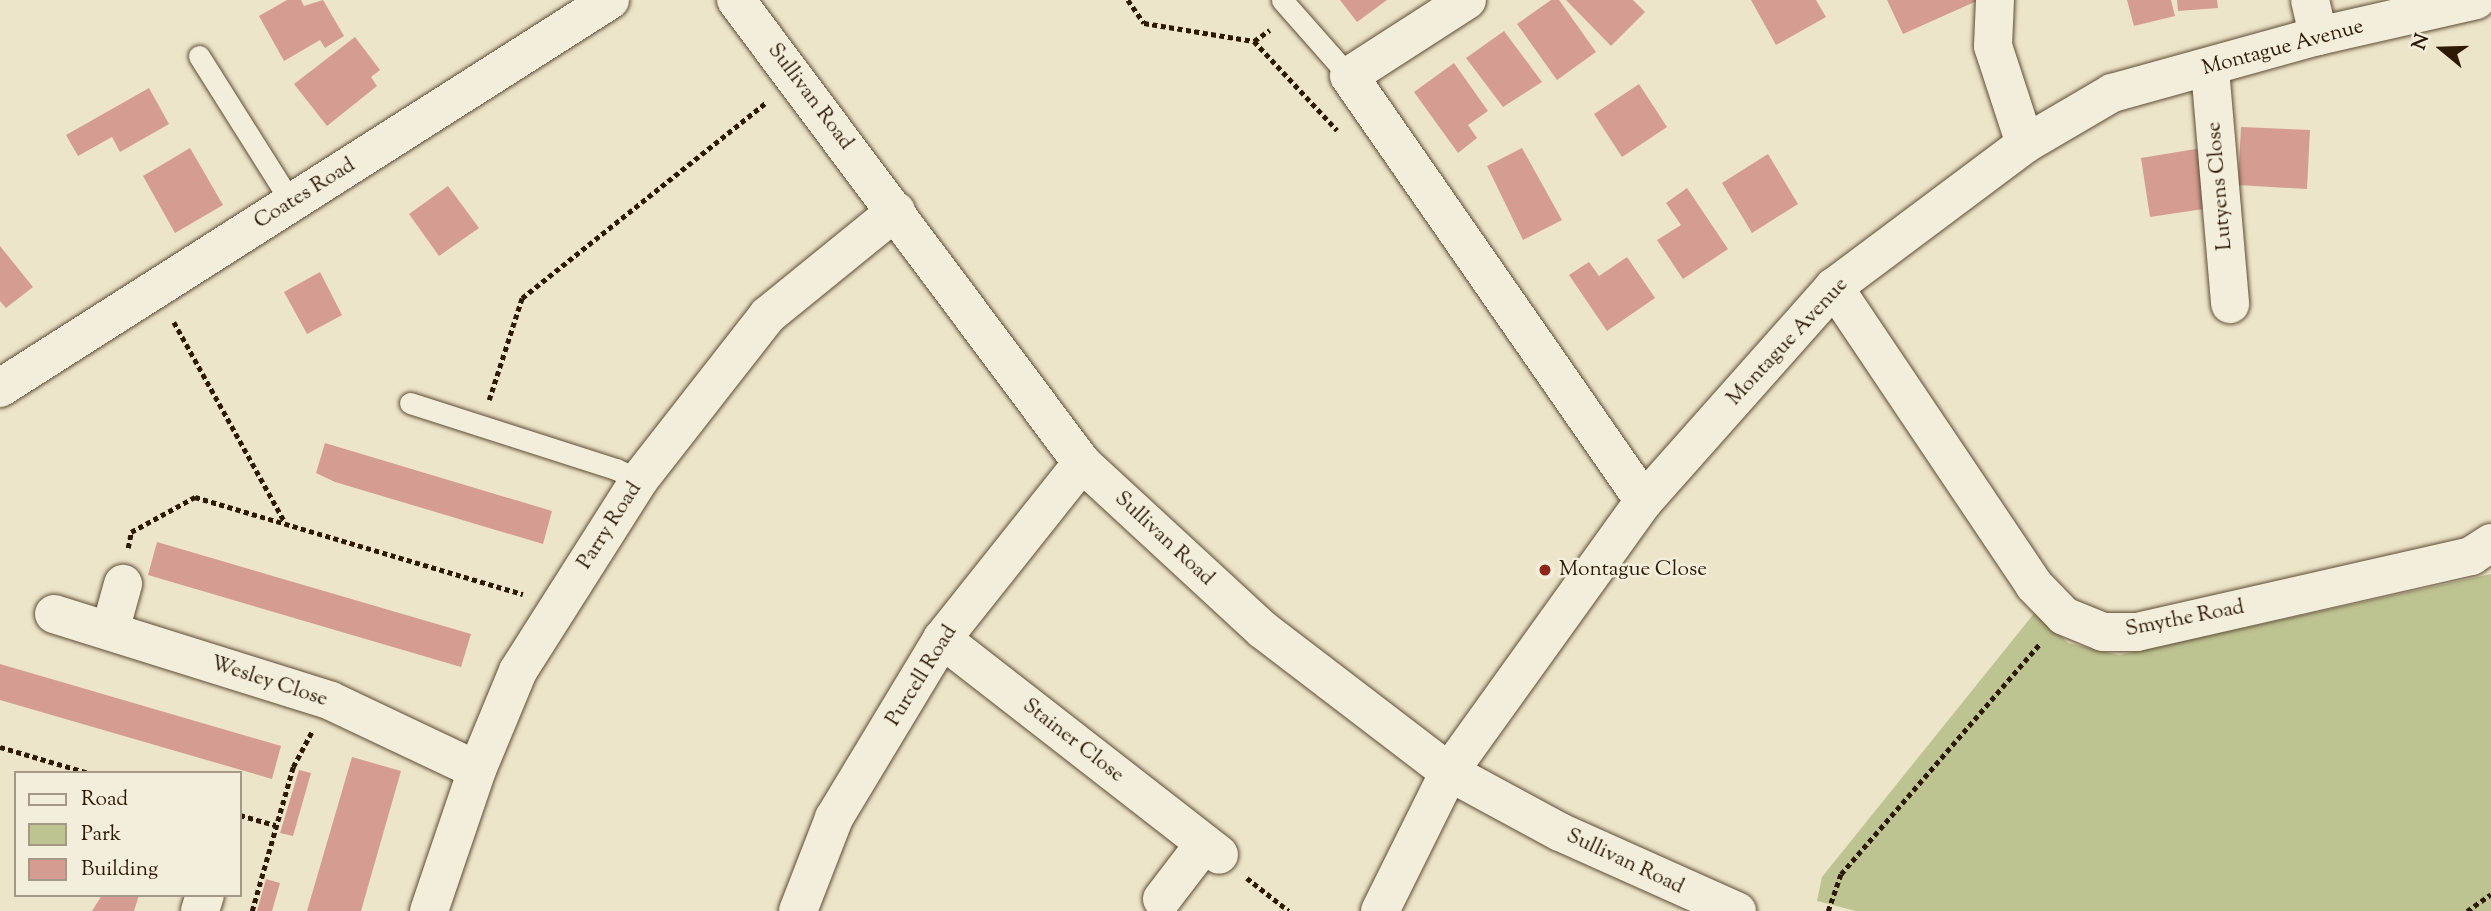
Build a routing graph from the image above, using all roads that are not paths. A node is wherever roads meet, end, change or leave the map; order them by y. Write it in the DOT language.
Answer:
graph roads {
  1 [pos="610,0"];
  2 [pos="736,0"];
  3 [pos="1467,0"];
  4 [pos="1995,0"];
  5 [pos="2476,0"];
  6 [pos="1288,7"];
  7 [pos="2314,18"];
  8 [pos="199,56"];
  9 [pos="2210,69"];
  10 [pos="1349,76"];
  11 [pos="2025,144"];
  12 [pos="291,202"];
  13 [pos="896,211"];
  14 [pos="1834,287"];
  15 [pos="2230,304"];
  16 [pos="0,388"];
  17 [pos="410,402"];
  18 [pos="1082,463"];
  19 [pos="639,480"];
  20 [pos="1644,501"];
  21 [pos="2491,543"];
  22 [pos="123,584"];
  23 [pos="54,614"];
  24 [pos="110,631"];
  25 [pos="942,639"];
  26 [pos="477,770"];
  27 [pos="1449,772"];
  28 [pos="1162,899"];
  29 [pos="429,911"];
  30 [pos="798,911"];
  31 [pos="1380,911"];
  32 [pos="1737,911"];
  1 -- 12 [label="street, Coates Road"];
  2 -- 13 [label="street, Sullivan Road"];
  3 -- 10 [label="street"];
  4 -- 11 [label="street"];
  5 -- 7 [label="street, Montague Avenue"];
  6 -- 10 [label="lane"];
  7 -- 9 [label="street, Montague Avenue"];
  8 -- 12 [label="lane"];
  9 -- 11 [label="street, Montague Avenue"];
  9 -- 15 [label="street, Lutyens Close"];
  10 -- 20 [label="street"];
  11 -- 14 [label="street, Montague Avenue"];
  12 -- 16 [label="street, Coates Road"];
  13 -- 18 [label="street, Sullivan Road"];
  13 -- 19 [label="street, Parry Road"];
  14 -- 20 [label="street, Montague Avenue"];
  14 -- 21 [label="street, Smythe Road"];
  17 -- 19 [label="lane"];
  18 -- 25 [label="street, Purcell Road"];
  18 -- 27 [label="street, Sullivan Road"];
  19 -- 26 [label="street, Parry Road"];
  20 -- 27 [label="street, Montague Avenue"];
  22 -- 24 [label="street"];
  23 -- 24 [label="street, Wesley Close"];
  24 -- 26 [label="street, Wesley Close"];
  25 -- 28 [label="street, Stainer Close"];
  25 -- 30 [label="street, Purcell Road"];
  26 -- 29 [label="street, Parry Road"];
  27 -- 31 [label="street, Montague Avenue"];
  27 -- 32 [label="street, Sullivan Road"];
}
